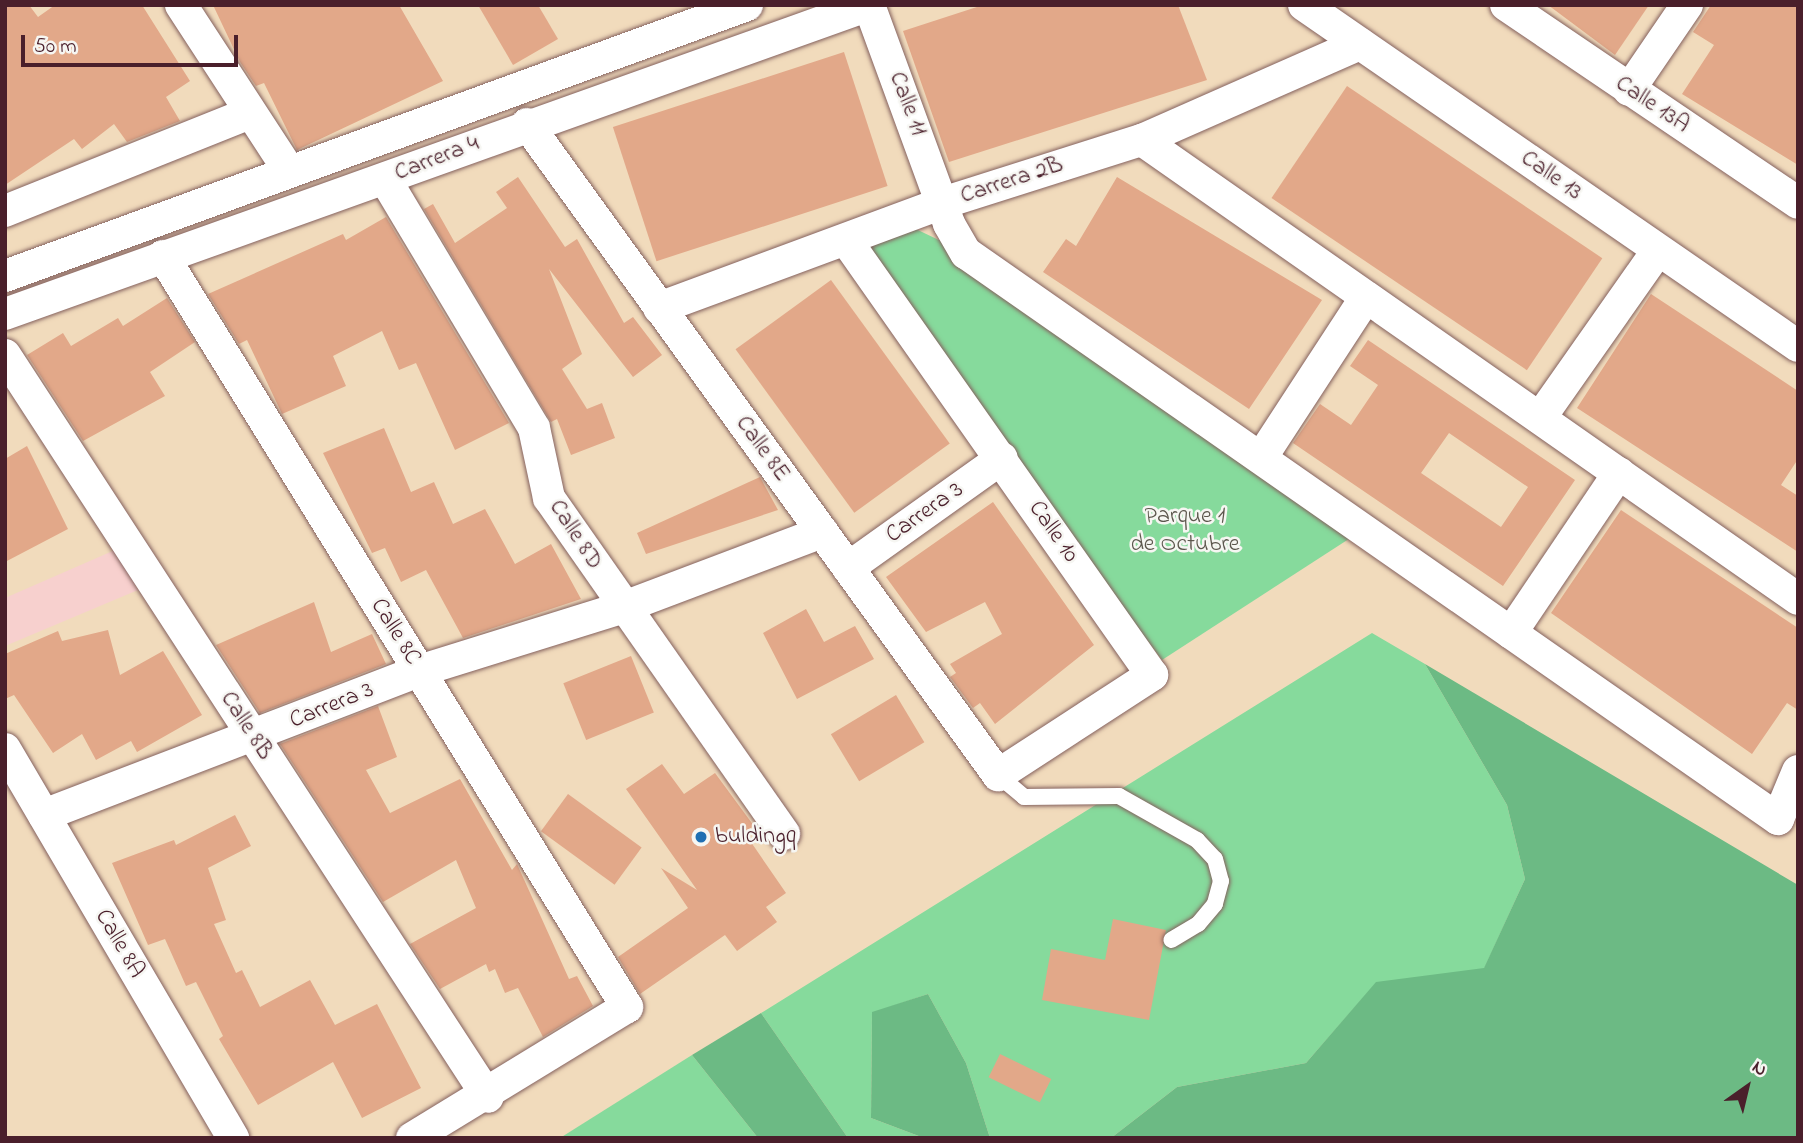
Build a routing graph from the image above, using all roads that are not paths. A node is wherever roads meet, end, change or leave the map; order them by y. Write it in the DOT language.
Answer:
graph roads {
  1 [pos="181,5"];
  2 [pos="747,5"];
  3 [pos="869,5"];
  4 [pos="1304,5"];
  5 [pos="1506,5"];
  6 [pos="1686,5"];
  7 [pos="1360,44"];
  8 [pos="1629,90"];
  9 [pos="250,113"];
  10 [pos="527,124"];
  11 [pos="1142,140"];
  12 [pos="288,169"];
  13 [pos="385,179"];
  14 [pos="946,202"];
  15 [pos="1798,202"];
  16 [pos="5,211"];
  17 [pos="846,240"];
  18 [pos="1658,250"];
  19 [pos="163,256"];
  20 [pos="5,276"];
  21 [pos="1366,297"];
  22 [pos="659,308"];
  23 [pos="5,314"];
  24 [pos="1798,346"];
  25 [pos="5,355"];
  26 [pos="1540,418"];
  27 [pos="1002,458"];
  28 [pos="1261,458"];
  29 [pos="1619,473"];
  30 [pos="822,532"];
  31 [pos="848,568"];
  32 [pos="1798,599"];
  33 [pos="624,607"];
  34 [pos="1511,633"];
  35 [pos="419,671"];
  36 [pos="253,737"];
  37 [pos="5,749"];
  38 [pos="1798,771"];
  39 [pos="998,775"];
  40 [pos="44,815"];
  41 [pos="784,834"];
  42 [pos="1171,940"];
  43 [pos="488,1097"];
  44 [pos="233,1138"];
  45 [pos="412,1138"];
  1 -- 9 [label="street"];
  2 -- 12 [label="street, Carrera 4"];
  3 -- 10 [label="street, Carrera 4"];
  3 -- 14 [label="street, Calle 11"];
  4 -- 7 [label="street, Calle 13"];
  5 -- 8 [label="street, Calle 13A"];
  6 -- 8 [label="street"];
  7 -- 11 [label="street, Carrera 2B"];
  7 -- 18 [label="street, Calle 13"];
  8 -- 15 [label="street, Calle 13A"];
  9 -- 12 [label="street"];
  9 -- 16 [label="street"];
  10 -- 13 [label="street, Carrera 4"];
  10 -- 22 [label="street, Calle 8E"];
  11 -- 14 [label="street, Carrera 2B"];
  11 -- 21 [label="street"];
  12 -- 20 [label="street, Carrera 4"];
  13 -- 19 [label="street, Carrera 4"];
  13 -- 33 [label="street, Calle 8D"];
  14 -- 17 [label="street, Carrera 2B"];
  14 -- 28 [label="street, Calle 11"];
  17 -- 22 [label="street, Carrera 2B"];
  17 -- 27 [label="street, Calle 10"];
  18 -- 24 [label="street, Calle 13"];
  18 -- 26 [label="street"];
  19 -- 23 [label="street, Carrera 4"];
  19 -- 35 [label="street, Calle 8C"];
  21 -- 26 [label="street"];
  21 -- 28 [label="street"];
  22 -- 30 [label="street, Calle 8E"];
  25 -- 36 [label="street, Calle 8B"];
  26 -- 29 [label="street"];
  27 -- 31 [label="street, Carrera 3"];
  27 -- 39 [label="street, Calle 10"];
  28 -- 34 [label="street, Calle 11"];
  29 -- 32 [label="street"];
  29 -- 34 [label="street"];
  30 -- 31 [label="street, Calle 8E"];
  30 -- 33 [label="street, Carrera 3"];
  31 -- 39 [label="street, Calle 8E"];
  33 -- 35 [label="street, Carrera 3"];
  33 -- 41 [label="street, Calle 8D"];
  34 -- 38 [label="street, Calle 11"];
  35 -- 36 [label="street, Carrera 3"];
  35 -- 43 [label="street, Calle 8C"];
  36 -- 40 [label="street, Carrera 3"];
  36 -- 43 [label="street, Calle 8B"];
  37 -- 40 [label="street, Calle 8A"];
  39 -- 42 [label="lane"];
  40 -- 44 [label="street, Calle 8A"];
  43 -- 45 [label="street"];
}
